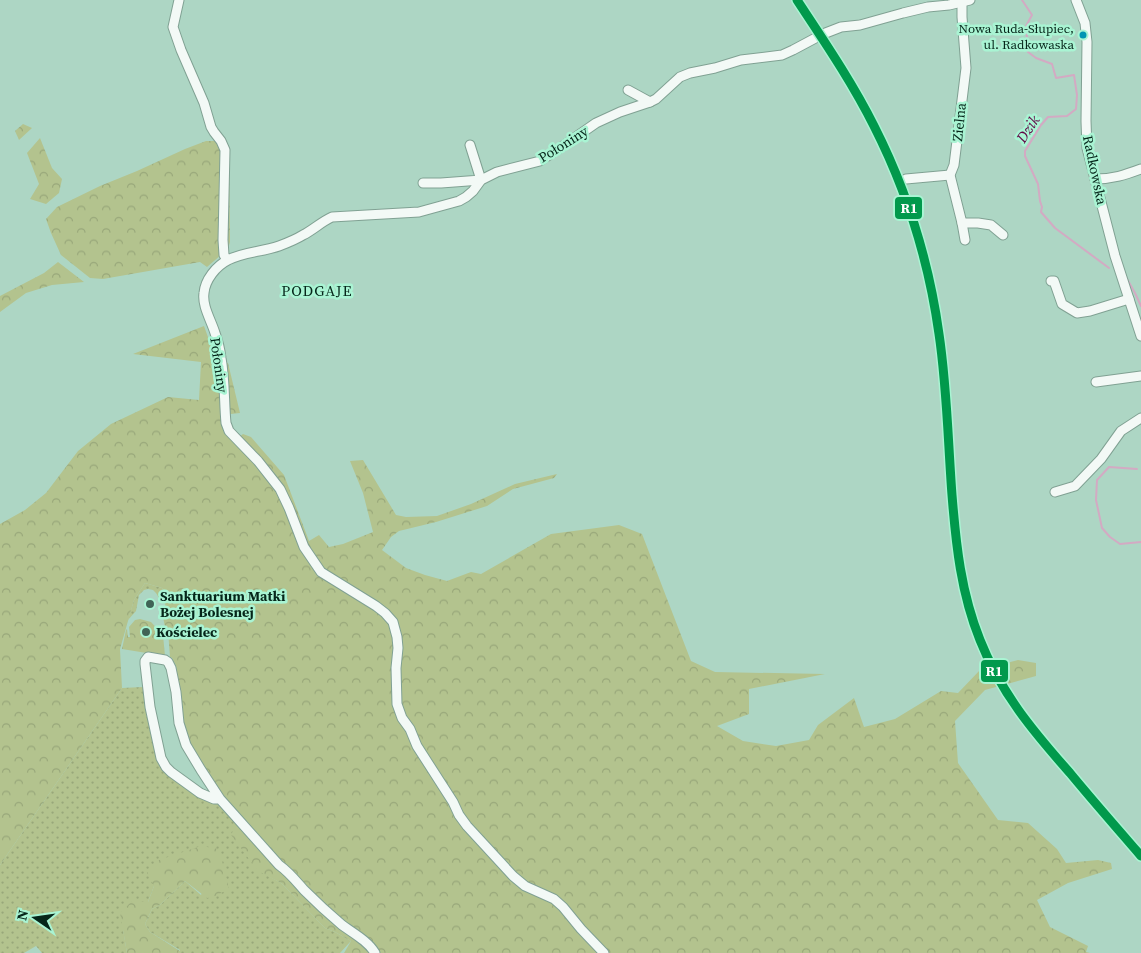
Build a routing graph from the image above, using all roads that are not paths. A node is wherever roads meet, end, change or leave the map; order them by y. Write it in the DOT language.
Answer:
graph roads {
  1 [pos="180,0"];
  2 [pos="1076,0"];
  3 [pos="966,1"];
  4 [pos="628,90"];
  5 [pos="650,102"];
  6 [pos="470,145"];
  7 [pos="1141,169"];
  8 [pos="950,176"];
  9 [pos="906,178"];
  10 [pos="1095,179"];
  11 [pos="482,180"];
  12 [pos="423,183"];
  13 [pos="962,223"];
  14 [pos="1003,235"];
  15 [pos="965,240"];
  16 [pos="227,260"];
  17 [pos="1051,280"];
  18 [pos="1129,299"];
  19 [pos="1141,336"];
  20 [pos="1141,376"];
  21 [pos="1096,382"];
  22 [pos="1141,418"];
  23 [pos="1055,492"];
  24 [pos="220,798"];
  25 [pos="375,953"];
  26 [pos="604,953"];
  1 -- 16 [label="street"];
  2 -- 10 [label="street, Radkowska"];
  3 -- 5 [label="street, Połoniny"];
  3 -- 8 [label="street, Zielna"];
  4 -- 5 [label="street"];
  5 -- 11 [label="street, Połoniny"];
  6 -- 11 [label="street"];
  7 -- 10 [label="street"];
  8 -- 9 [label="street"];
  8 -- 13 [label="street, Zielna"];
  10 -- 18 [label="street, Radkowska"];
  11 -- 12 [label="street"];
  11 -- 16 [label="street, Połoniny"];
  13 -- 14 [label="street"];
  13 -- 15 [label="street, Zielna"];
  16 -- 26 [label="street, Połoniny"];
  17 -- 18 [label="street"];
  18 -- 19 [label="street, Radkowska"];
  20 -- 21 [label="street"];
  22 -- 23 [label="street"];
  24 -- 24 [label="street"];
  24 -- 25 [label="street"];
}
